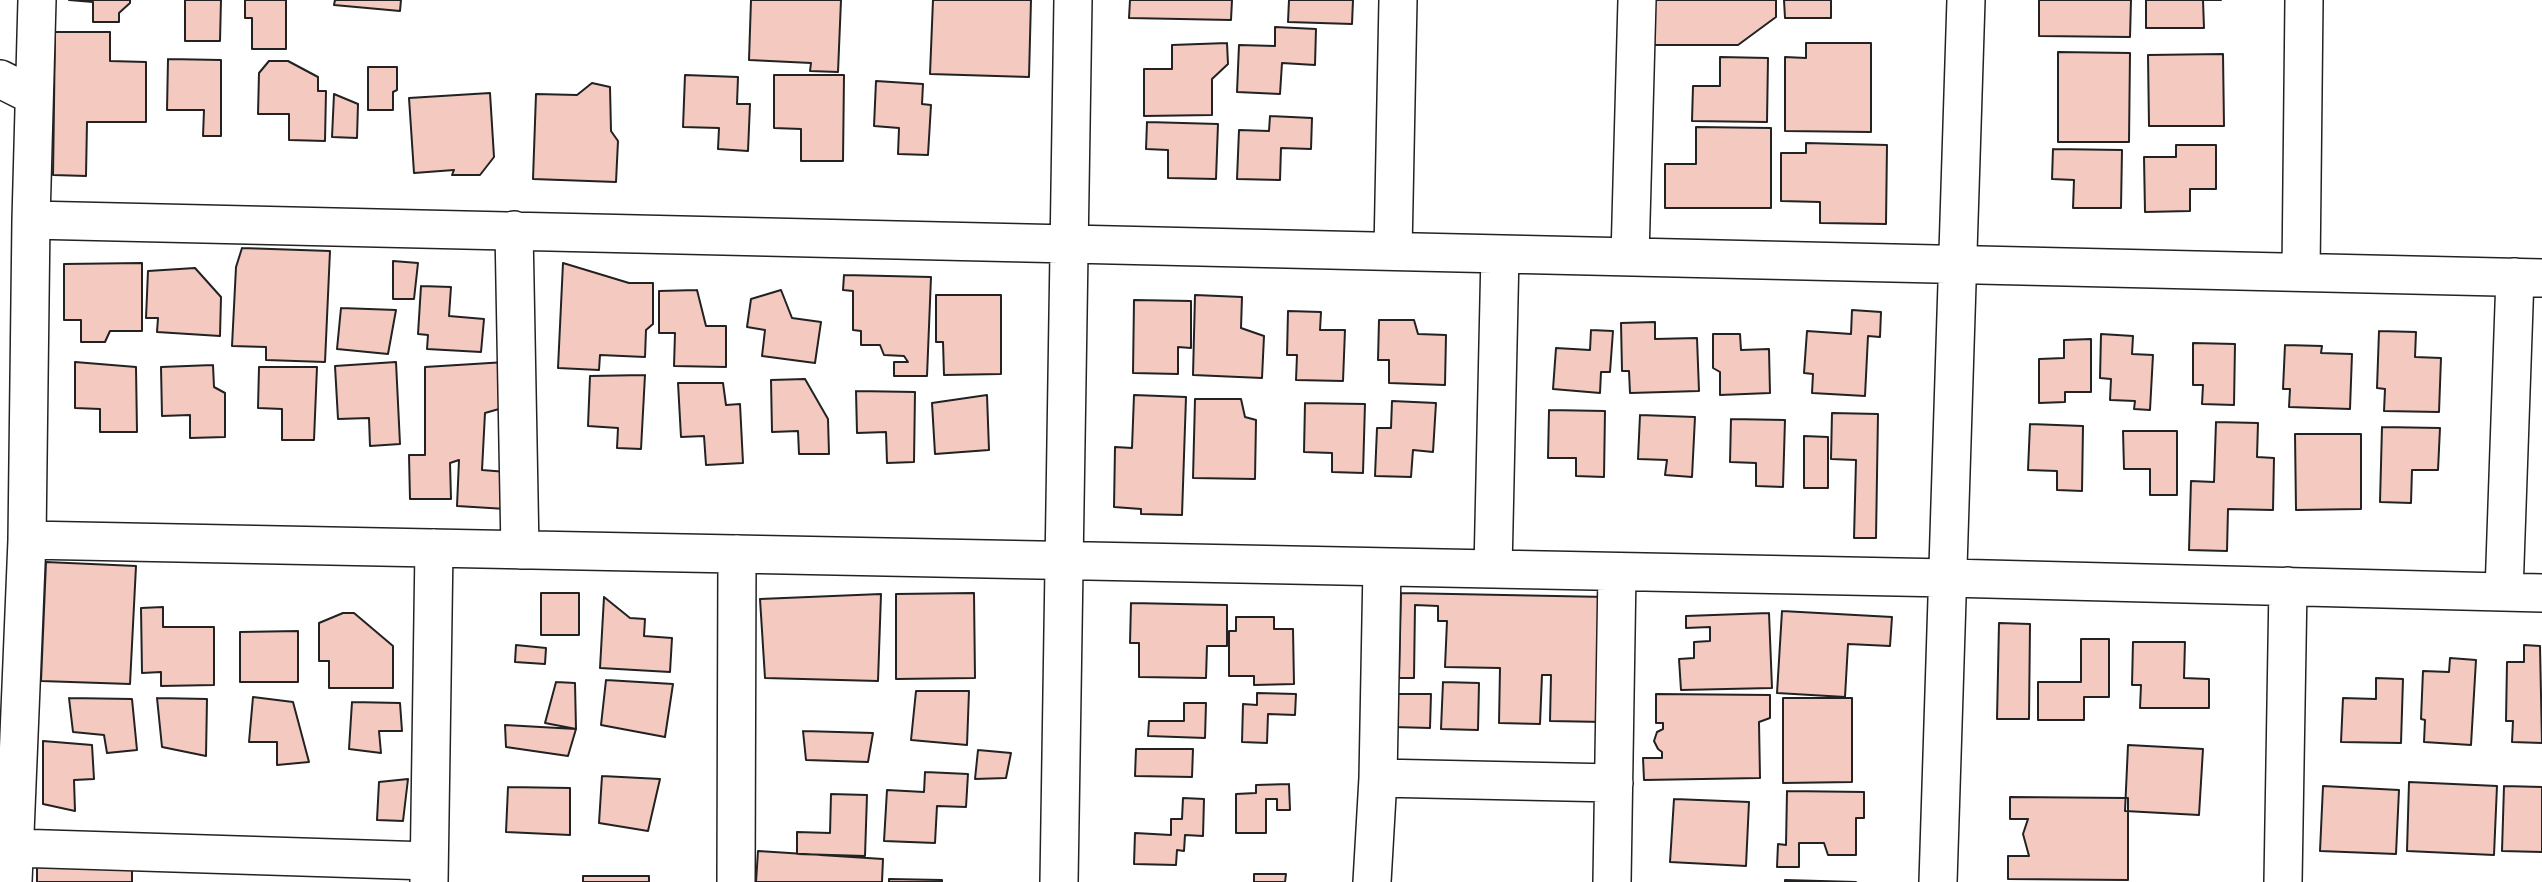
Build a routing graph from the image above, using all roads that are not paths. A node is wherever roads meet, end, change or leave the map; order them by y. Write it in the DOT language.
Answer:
graph roads {
  1 [pos="37,0"];
  2 [pos="1073,0"];
  3 [pos="1398,0"];
  4 [pos="1637,0"];
  5 [pos="1966,0"];
  6 [pos="2304,0"];
  7 [pos="0,79"];
  8 [pos="34,96"];
  9 [pos="31,220"];
  10 [pos="514,230"];
  11 [pos="1069,244"];
  12 [pos="1393,251"];
  13 [pos="1500,254"];
  14 [pos="1630,257"];
  15 [pos="1958,264"];
  16 [pos="2301,272"];
  17 [pos="2528,278"];
  18 [pos="27,540"];
  19 [pos="434,548"];
  20 [pos="520,550"];
  21 [pos="737,554"];
  22 [pos="1064,561"];
  23 [pos="1382,567"];
  24 [pos="1493,569"];
  25 [pos="1616,572"];
  26 [pos="1948,578"];
  27 [pos="2288,586"];
  28 [pos="2504,592"];
  29 [pos="2542,593"];
  30 [pos="1378,778"];
  31 [pos="1614,783"];
  32 [pos="14,865"];
  33 [pos="429,872"];
  34 [pos="736,882"];
  35 [pos="1059,882"];
  36 [pos="1372,882"];
  37 [pos="1612,882"];
  38 [pos="1938,882"];
  39 [pos="2283,882"];
  1 -- 8 [label="street"];
  2 -- 11 [label="street"];
  3 -- 12 [label="street"];
  4 -- 14 [label="street"];
  5 -- 15 [label="street"];
  6 -- 16 [label="street"];
  7 -- 8 [label="street"];
  8 -- 9 [label="street"];
  9 -- 10 [label="street"];
  9 -- 18 [label="street"];
  10 -- 11 [label="street"];
  10 -- 20 [label="street"];
  11 -- 12 [label="street"];
  11 -- 22 [label="street"];
  12 -- 13 [label="street"];
  13 -- 14 [label="street"];
  13 -- 24 [label="street"];
  14 -- 15 [label="street"];
  15 -- 16 [label="street"];
  15 -- 26 [label="street"];
  16 -- 17 [label="street"];
  17 -- 28 [label="street"];
  18 -- 19 [label="street"];
  18 -- 32 [label="street"];
  19 -- 20 [label="street"];
  19 -- 33 [label="street"];
  20 -- 21 [label="street"];
  21 -- 22 [label="street"];
  21 -- 34 [label="street"];
  22 -- 23 [label="street"];
  22 -- 35 [label="street"];
  23 -- 24 [label="street"];
  23 -- 30 [label="street"];
  24 -- 25 [label="street"];
  25 -- 26 [label="street"];
  25 -- 31 [label="street"];
  26 -- 27 [label="street"];
  26 -- 38 [label="street"];
  27 -- 28 [label="street"];
  27 -- 39 [label="street"];
  28 -- 29 [label="street"];
  30 -- 31 [label="street"];
  30 -- 36 [label="street"];
  31 -- 37 [label="street"];
  32 -- 33 [label="street"];
}
